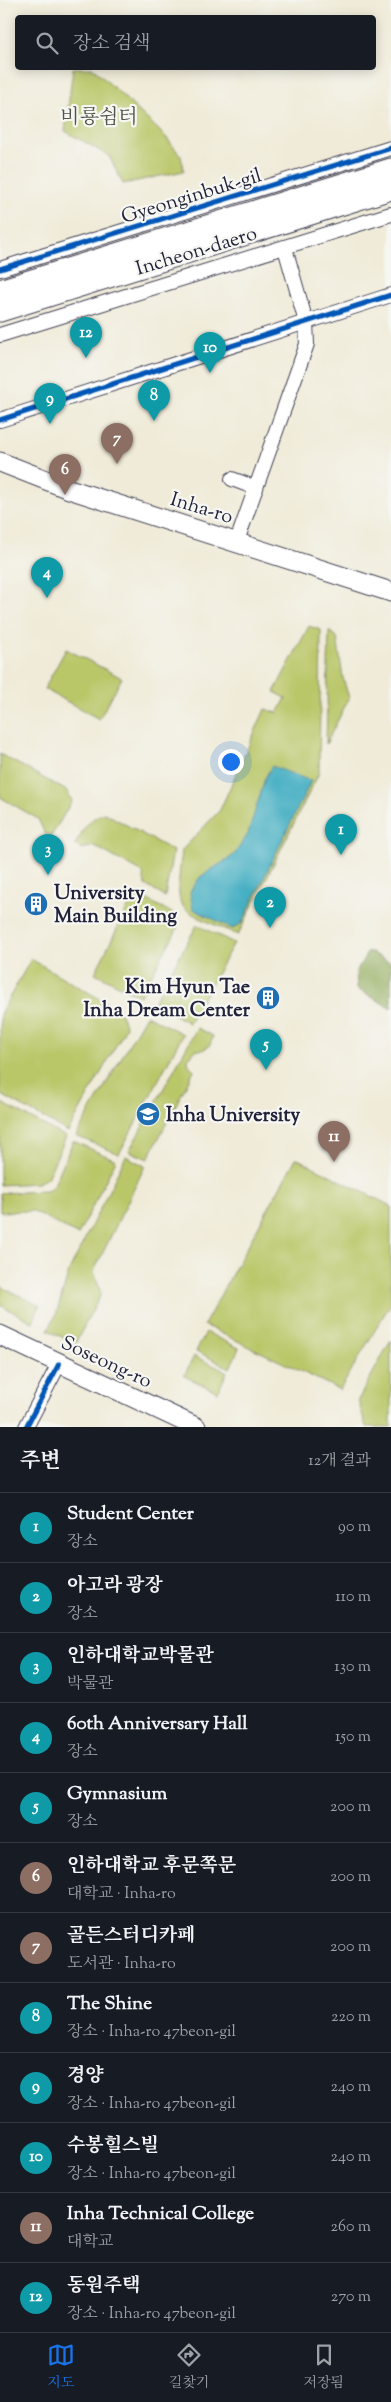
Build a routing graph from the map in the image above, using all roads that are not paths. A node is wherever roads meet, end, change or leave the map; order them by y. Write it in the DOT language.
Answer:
graph roads {
  1 [pos="391,148"];
  2 [pos="391,169"];
  3 [pos="391,189"];
  4 [pos="391,214"];
  5 [pos="285,248"];
  6 [pos="0,269"];
  7 [pos="0,290"];
  8 [pos="391,294"];
  9 [pos="0,311"];
  10 [pos="306,322"];
  11 [pos="0,336"];
  12 [pos="0,420"];
  13 [pos="0,462"];
  14 [pos="232,479"];
  15 [pos="256,488"];
  16 [pos="237,541"];
  17 [pos="391,592"];
  18 [pos="0,1335"];
  19 [pos="59,1364"];
  20 [pos="26,1427"];
  21 [pos="196,1427"];
  1 -- 6 [label="street, Gyeonginbuk-gil"];
  2 -- 7 [label="highway, Incheon-daero"];
  3 -- 9 [label="highway, Incheon-daero"];
  4 -- 5 [label="street"];
  5 -- 10 [label="street"];
  5 -- 11 [label="street"];
  8 -- 10 [label="street"];
  10 -- 12 [label="street"];
  10 -- 15 [label="street"];
  13 -- 16 [label="main road, Inha-ro"];
  14 -- 15 [label="street"];
  15 -- 16 [label="street"];
  16 -- 17 [label="main road, Inha-ro"];
  18 -- 19 [label="main road, Soseong-ro"];
  19 -- 20 [label="street"];
  19 -- 21 [label="main road, Soseong-ro"];
}
